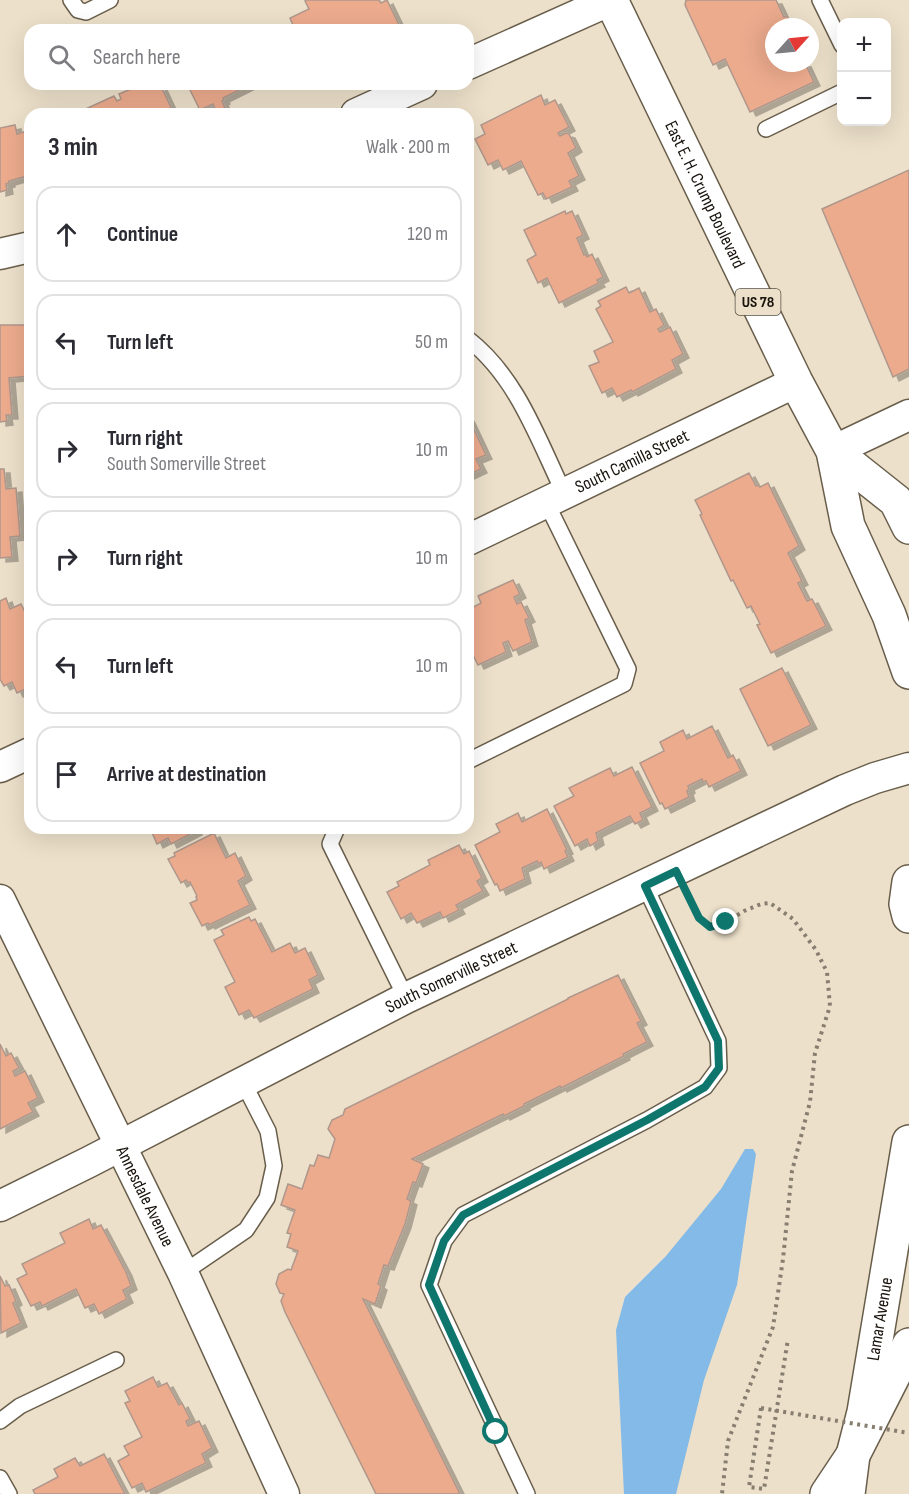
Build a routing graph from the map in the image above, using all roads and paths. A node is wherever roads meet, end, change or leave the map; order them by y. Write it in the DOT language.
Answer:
graph roads {
  1 [pos="71,0"];
  2 [pos="110,0"];
  3 [pos="611,0"];
  4 [pos="820,0"];
  5 [pos="837,35"];
  6 [pos="474,61"];
  7 [pos="409,90"];
  8 [pos="837,94"];
  9 [pos="369,108"];
  10 [pos="766,129"];
  11 [pos="24,248"];
  12 [pos="0,254"];
  13 [pos="474,344"];
  14 [pos="796,382"];
  15 [pos="909,415"];
  16 [pos="833,451"];
  17 [pos="555,498"];
  18 [pos="909,527"];
  19 [pos="474,537"];
  20 [pos="909,672"];
  21 [pos="24,756"];
  22 [pos="474,758"];
  23 [pos="0,767"];
  24 [pos="909,768"];
  25 [pos="335,834"];
  26 [pos="676,871"];
  27 [pos="909,882"];
  28 [pos="645,886"];
  29 [pos="0,900"];
  30 [pos="909,916"];
  31 [pos="406,998"];
  32 [pos="243,1082"];
  33 [pos="909,1142"];
  34 [pos="121,1144"];
  35 [pos="0,1206"];
  36 [pos="183,1273"];
  37 [pos="788,1338"];
  38 [pos="909,1345"];
  39 [pos="116,1360"];
  40 [pos="0,1421"];
  41 [pos="909,1432"];
  42 [pos="853,1455"];
  43 [pos="0,1478"];
  44 [pos="275,1490"];
  45 [pos="9,1494"];
  46 [pos="527,1494"];
  47 [pos="722,1494"];
  48 [pos="827,1494"];
  49 [pos="848,1494"];
  1 -- 2 [label="lane"];
  3 -- 6 [label="street"];
  3 -- 14 [label="main road, East E. H. Crump Boulevard / US 78"];
  4 -- 5 [label="lane"];
  7 -- 9 [label="street"];
  8 -- 10 [label="lane"];
  11 -- 12 [label="street"];
  13 -- 17 [label="lane"];
  14 -- 16 [label="main road, East E. H. Crump Boulevard / US 78"];
  14 -- 17 [label="street, South Camilla Street"];
  15 -- 16 [label="street"];
  16 -- 18 [label="main road, East E. H. Crump Boulevard / US 78"];
  16 -- 20 [label="main road, East E. H. Crump Boulevard / US 78"];
  17 -- 19 [label="street, South Camilla Street"];
  17 -- 22 [label="lane"];
  21 -- 23 [label="street"];
  24 -- 26 [label="street, South Somerville Street"];
  25 -- 31 [label="lane"];
  26 -- 28 [label="street, South Somerville Street"];
  26 -- 47 [label="path"];
  27 -- 30 [label="main road"];
  28 -- 31 [label="street, South Somerville Street"];
  28 -- 46 [label="lane"];
  29 -- 34 [label="street, Annesdale Avenue"];
  31 -- 32 [label="street, South Somerville Street"];
  32 -- 34 [label="street, South Somerville Street"];
  32 -- 36 [label="lane"];
  33 -- 42 [label="main road, Lamar Avenue"];
  34 -- 35 [label="street, South Somerville Street"];
  34 -- 36 [label="street, Annesdale Avenue"];
  36 -- 44 [label="street, Annesdale Avenue"];
  37 -- 41 [label="path, bridge"];
  38 -- 42 [label="main road"];
  39 -- 40 [label="lane"];
  42 -- 48 [label="main road"];
  42 -- 49 [label="main road, Lamar Avenue"];
  43 -- 45 [label="lane"];
}
